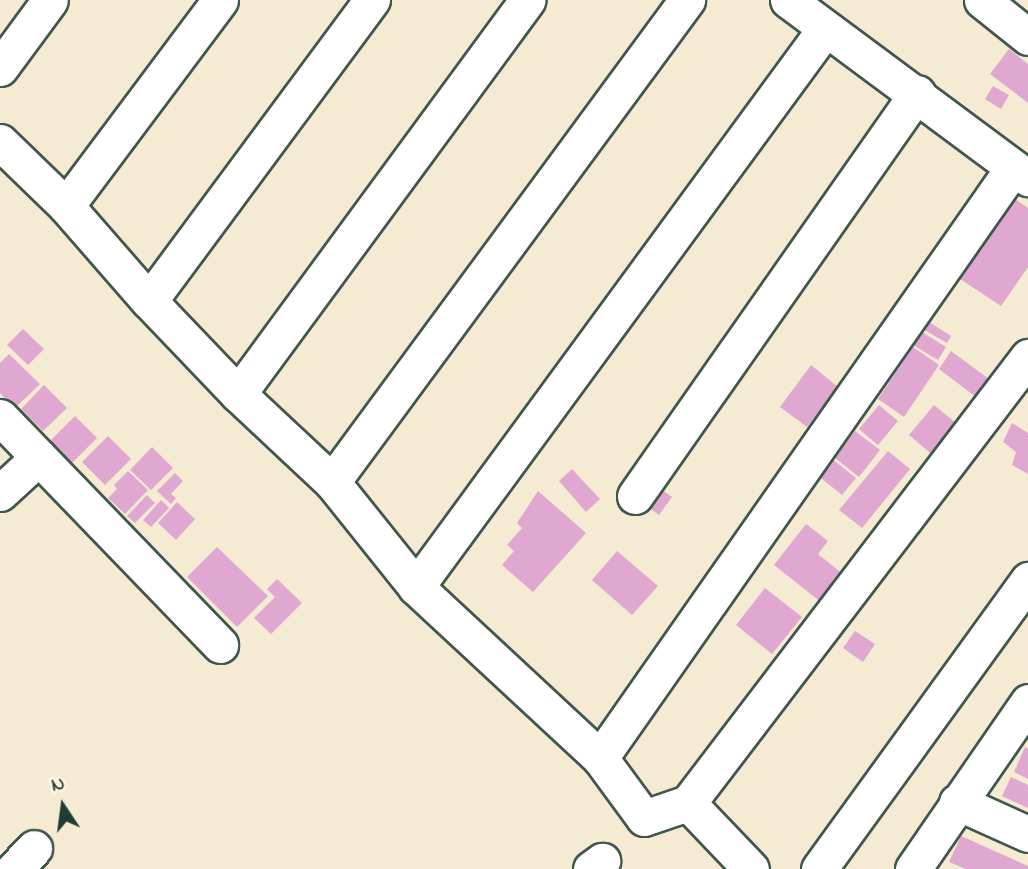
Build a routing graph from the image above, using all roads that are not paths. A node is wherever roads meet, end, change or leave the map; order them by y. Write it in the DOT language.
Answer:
graph roads {
  1 [pos="50,0"];
  2 [pos="220,0"];
  3 [pos="372,0"];
  4 [pos="527,0"];
  5 [pos="687,0"];
  6 [pos="788,0"];
  7 [pos="982,0"];
  8 [pos="825,30"];
  9 [pos="1028,37"];
  10 [pos="0,68"];
  11 [pos="917,93"];
  12 [pos="0,142"];
  13 [pos="1021,173"];
  14 [pos="66,206"];
  15 [pos="149,302"];
  16 [pos="1028,357"];
  17 [pos="238,394"];
  18 [pos="0,417"];
  19 [pos="39,457"];
  20 [pos="332,482"];
  21 [pos="0,492"];
  22 [pos="635,496"];
  23 [pos="1028,580"];
  24 [pos="416,587"];
  25 [pos="220,645"];
  26 [pos="1026,708"];
  27 [pos="600,758"];
  28 [pos="957,802"];
  29 [pos="688,803"];
  30 [pos="1028,834"];
  31 [pos="751,869"];
  32 [pos="819,869"];
  33 [pos="913,869"];
  1 -- 10 [label="street"];
  2 -- 14 [label="street"];
  3 -- 15 [label="street"];
  4 -- 17 [label="street"];
  5 -- 20 [label="street"];
  6 -- 8 [label="street"];
  7 -- 9 [label="street"];
  8 -- 11 [label="street"];
  8 -- 24 [label="street"];
  11 -- 13 [label="street"];
  11 -- 22 [label="street"];
  12 -- 14 [label="street"];
  13 -- 27 [label="street"];
  14 -- 15 [label="street"];
  15 -- 17 [label="street"];
  16 -- 29 [label="street"];
  17 -- 20 [label="street"];
  18 -- 19 [label="street"];
  19 -- 21 [label="street"];
  19 -- 25 [label="street"];
  20 -- 24 [label="street"];
  23 -- 32 [label="street"];
  24 -- 27 [label="street"];
  26 -- 28 [label="street"];
  27 -- 29 [label="street"];
  28 -- 30 [label="street"];
  28 -- 33 [label="street"];
  29 -- 31 [label="street"];
}
